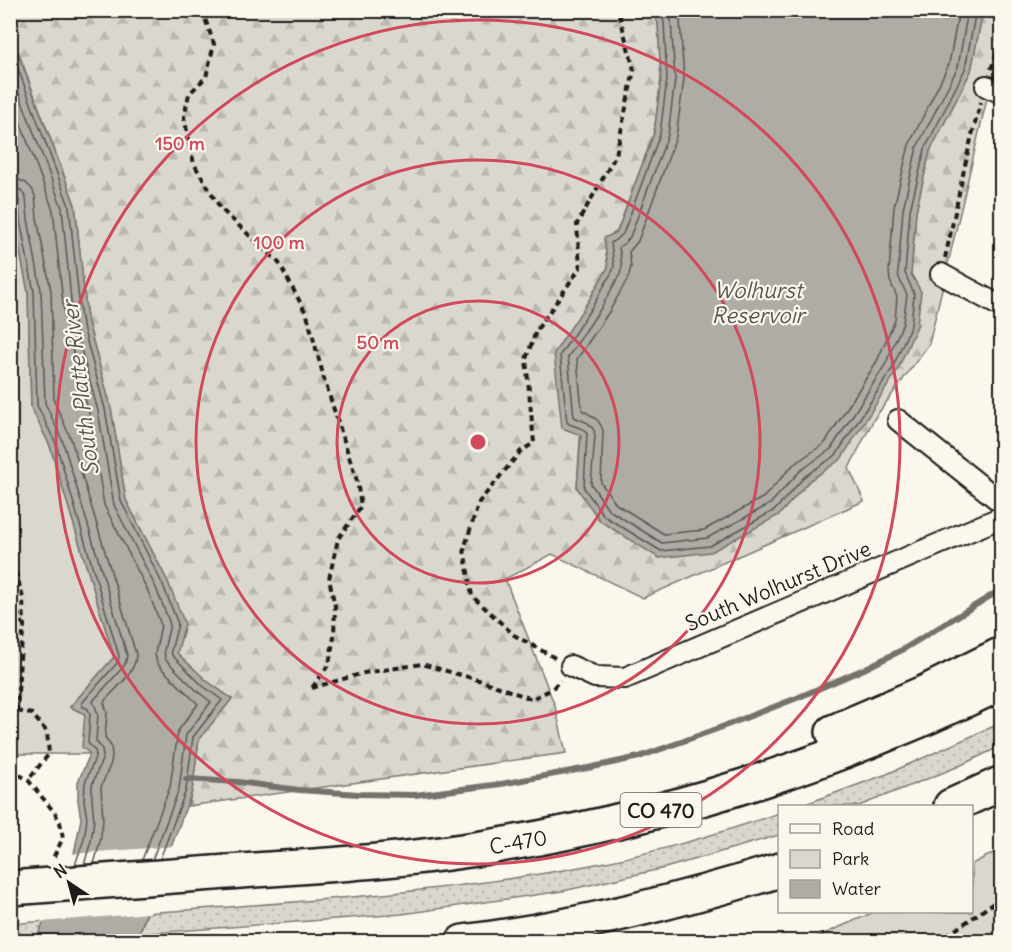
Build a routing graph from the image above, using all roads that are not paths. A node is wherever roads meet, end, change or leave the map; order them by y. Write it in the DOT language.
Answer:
graph roads {
  1 [pos="941,274"];
  2 [pos="1002,307"];
  3 [pos="898,420"];
  4 [pos="1002,502"];
  5 [pos="1002,517"];
  6 [pos="1002,654"];
  7 [pos="571,666"];
  8 [pos="1002,683"];
  9 [pos="1002,783"];
  10 [pos="955,805"];
  11 [pos="1002,807"];
  12 [pos="973,815"];
  13 [pos="302,867"];
  14 [pos="778,871"];
  15 [pos="17,898"];
  16 [pos="463,942"];
  1 -- 2 [label="street"];
  3 -- 4 [label="street"];
  5 -- 7 [label="street, South Wolhurst Drive"];
  6 -- 13 [label="highway"];
  8 -- 13 [label="highway, C-470 / CO 470"];
  9 -- 10 [label="highway"];
  11 -- 12 [label="highway"];
  13 -- 15 [label="highway, C-470 / CO 470, bridge"];
  14 -- 16 [label="highway"];
}
